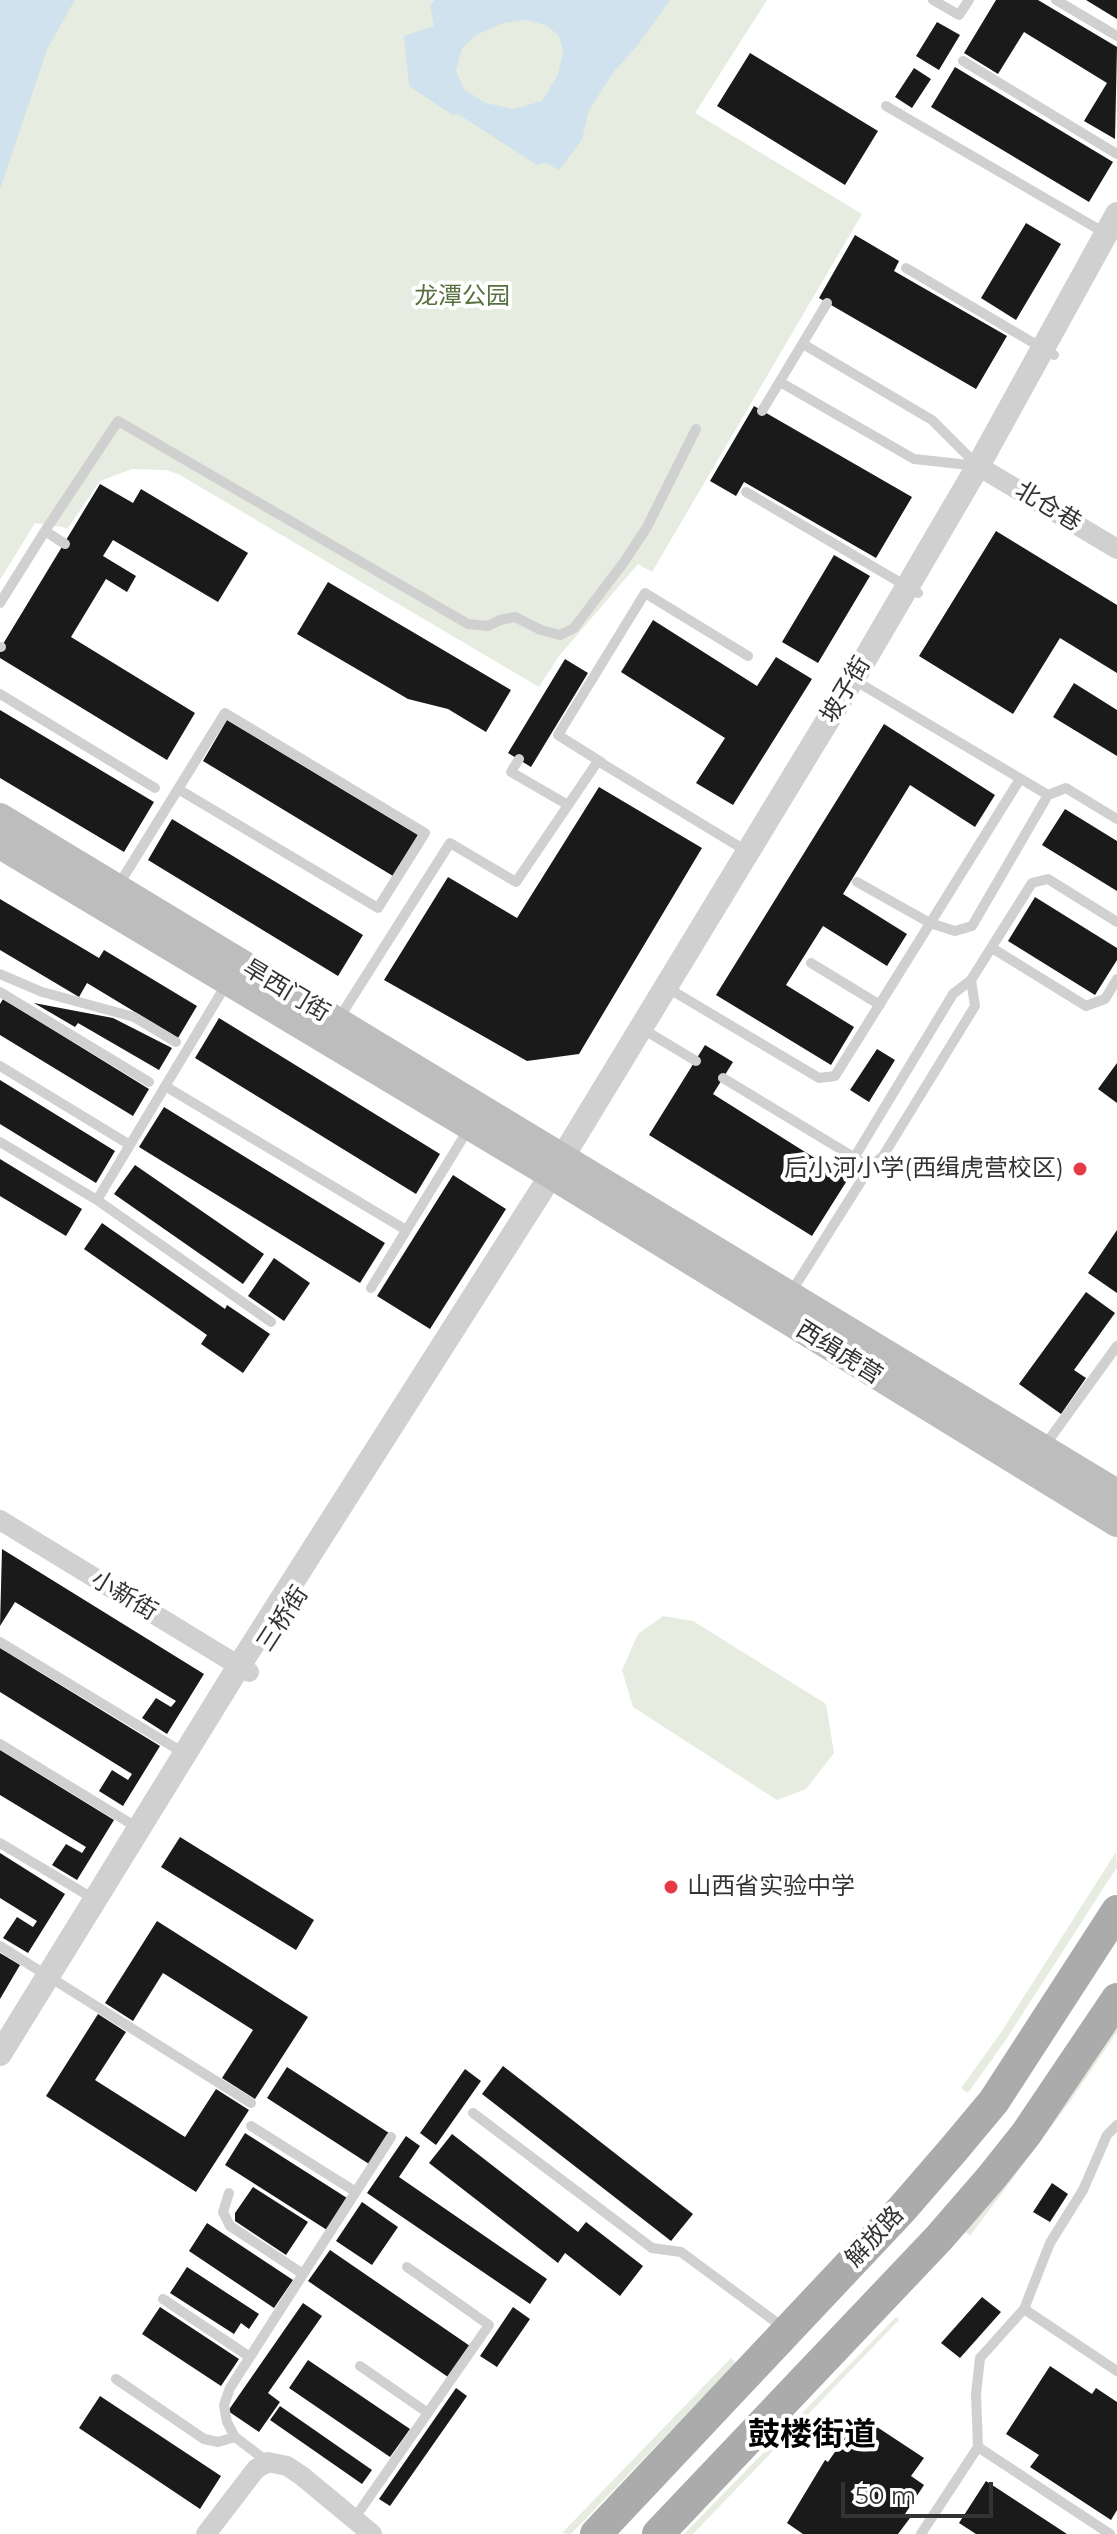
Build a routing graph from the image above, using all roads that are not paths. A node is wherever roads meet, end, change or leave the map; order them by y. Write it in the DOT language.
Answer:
graph roads {
  1 [pos="933,0"];
  2 [pos="969,0"];
  3 [pos="1057,0"];
  4 [pos="1117,36"];
  5 [pos="963,61"];
  6 [pos="886,106"];
  7 [pos="1117,154"];
  8 [pos="1114,231"];
  9 [pos="906,268"];
  10 [pos="827,303"];
  11 [pos="803,344"];
  12 [pos="1048,352"];
  13 [pos="780,382"];
  14 [pos="762,411"];
  15 [pos="696,429"];
  16 [pos="984,469"];
  17 [pos="746,492"];
  18 [pos="45,531"];
  19 [pos="65,544"];
  20 [pos="1117,549"];
  21 [pos="913,590"];
  22 [pos="0,603"];
  23 [pos="748,656"];
  24 [pos="857,682"];
  25 [pos="0,694"];
  26 [pos="519,759"];
  27 [pos="601,763"];
  28 [pos="1020,779"];
  29 [pos="155,788"];
  30 [pos="178,789"];
  31 [pos="1048,795"];
  32 [pos="568,805"];
  33 [pos="0,817"];
  34 [pos="1117,819"];
  35 [pos="0,845"];
  36 [pos="748,852"];
  37 [pos="857,882"];
  38 [pos="117,887"];
  39 [pos="1117,922"];
  40 [pos="930,923"];
  41 [pos="992,948"];
  42 [pos="811,963"];
  43 [pos="0,974"];
  44 [pos="1117,979"];
  45 [pos="971,980"];
  46 [pos="228,981"];
  47 [pos="671,990"];
  48 [pos="0,992"];
  49 [pos="880,1005"];
  50 [pos="337,1022"];
  51 [pos="646,1031"];
  52 [pos="176,1042"];
  53 [pos="696,1061"];
  54 [pos="0,1066"];
  55 [pos="723,1078"];
  56 [pos="149,1082"];
  57 [pos="165,1086"];
  58 [pos="470,1127"];
  59 [pos="0,1142"];
  60 [pos="130,1145"];
  61 [pos="854,1158"];
  62 [pos="870,1167"];
  63 [pos="562,1170"];
  64 [pos="97,1200"];
  65 [pos="406,1230"];
  66 [pos="371,1288"];
  67 [pos="789,1295"];
  68 [pos="271,1322"];
  69 [pos="1117,1346"];
  70 [pos="1042,1448"];
  71 [pos="1117,1493"];
  72 [pos="0,1520"];
  73 [pos="1117,1523"];
  74 [pos="0,1642"];
  75 [pos="244,1669"];
  76 [pos="0,1744"];
  77 [pos="190,1757"];
  78 [pos="144,1832"];
  79 [pos="0,1843"];
  80 [pos="100,1903"];
  81 [pos="1117,1911"];
  82 [pos="0,1946"];
  83 [pos="54,1978"];
  84 [pos="1117,1999"];
  85 [pos="0,2054"];
  86 [pos="0,2077"];
  87 [pos="251,2103"];
  88 [pos="473,2113"];
  89 [pos="1117,2125"];
  90 [pos="251,2126"];
  91 [pos="391,2137"];
  92 [pos="356,2192"];
  93 [pos="229,2193"];
  94 [pos="407,2267"];
  95 [pos="303,2274"];
  96 [pos="163,2299"];
  97 [pos="1024,2309"];
  98 [pos="787,2331"];
  99 [pos="250,2357"];
  100 [pos="360,2366"];
  101 [pos="1117,2371"];
  102 [pos="116,2379"];
  103 [pos="428,2413"];
  104 [pos="235,2437"];
  105 [pos="978,2447"];
  106 [pos="268,2462"];
  107 [pos="354,2519"];
  108 [pos="206,2534"];
  109 [pos="372,2534"];
  110 [pos="596,2534"];
  111 [pos="658,2534"];
  112 [pos="921,2534"];
  113 [pos="1110,2534"];
  1 -- 2 [label="lane"];
  3 -- 4 [label="lane"];
  5 -- 7 [label="lane"];
  6 -- 8 [label="lane"];
  8 -- 12 [label="street, 坡子街"];
  9 -- 12 [label="lane"];
  10 -- 11 [label="lane"];
  11 -- 13 [label="lane"];
  11 -- 16 [label="lane"];
  12 -- 16 [label="street, 坡子街"];
  13 -- 14 [label="lane"];
  13 -- 16 [label="lane"];
  15 -- 18 [label="lane"];
  16 -- 20 [label="street, 北仓巷"];
  16 -- 21 [label="street, 坡子街"];
  17 -- 21 [label="lane"];
  18 -- 19 [label="lane"];
  18 -- 22 [label="lane"];
  21 -- 24 [label="street, 坡子街"];
  23 -- 27 [label="lane"];
  24 -- 28 [label="lane"];
  24 -- 36 [label="street, 坡子街"];
  24 -- 47 [label="street, 坡子街"];
  25 -- 29 [label="lane"];
  26 -- 32 [label="lane"];
  27 -- 32 [label="lane"];
  27 -- 36 [label="lane"];
  28 -- 31 [label="lane"];
  28 -- 40 [label="lane"];
  30 -- 30 [label="lane"];
  30 -- 38 [label="lane"];
  31 -- 34 [label="lane"];
  31 -- 40 [label="lane"];
  32 -- 50 [label="lane"];
  33 -- 38 [label="main road, 旱西门街"];
  35 -- 46 [label="main road, 旱西门街"];
  36 -- 47 [label="street, 坡子街"];
  37 -- 40 [label="lane"];
  38 -- 50 [label="main road, 旱西门街"];
  39 -- 41 [label="lane"];
  40 -- 49 [label="lane"];
  41 -- 44 [label="lane"];
  41 -- 45 [label="lane"];
  42 -- 49 [label="lane"];
  43 -- 52 [label="lane"];
  45 -- 61 [label="lane"];
  45 -- 62 [label="lane"];
  46 -- 57 [label="lane"];
  46 -- 58 [label="main road, 旱西门街"];
  47 -- 49 [label="lane"];
  47 -- 51 [label="street, 坡子街"];
  48 -- 56 [label="lane"];
  50 -- 63 [label="main road, 旱西门街"];
  51 -- 53 [label="lane"];
  51 -- 63 [label="street, 坡子街"];
  54 -- 60 [label="lane"];
  55 -- 61 [label="lane"];
  57 -- 60 [label="lane"];
  57 -- 65 [label="lane"];
  58 -- 63 [label="main road, 旱西门街"];
  58 -- 65 [label="lane"];
  59 -- 64 [label="lane"];
  60 -- 64 [label="lane"];
  61 -- 62 [label="lane"];
  62 -- 67 [label="lane"];
  63 -- 67 [label="main road, 西缉虎营"];
  63 -- 73 [label="main road, 西缉虎营"];
  63 -- 75 [label="street, 三桥街"];
  64 -- 68 [label="lane"];
  65 -- 66 [label="lane"];
  67 -- 70 [label="main road, 西缉虎营"];
  69 -- 70 [label="lane"];
  70 -- 71 [label="main road, 西缉虎营"];
  72 -- 75 [label="street, 小新街"];
  74 -- 77 [label="lane"];
  75 -- 77 [label="street, 三桥街"];
  76 -- 78 [label="lane"];
  77 -- 78 [label="street, 三桥街"];
  78 -- 80 [label="street, 三桥街"];
  79 -- 80 [label="lane"];
  80 -- 83 [label="street, 三桥街"];
  81 -- 98 [label="main road, 解放路"];
  82 -- 83 [label="lane"];
  83 -- 85 [label="street, 三桥街"];
  83 -- 86 [label="street, 三桥街"];
  83 -- 87 [label="lane"];
  84 -- 111 [label="main road, 解放路"];
  88 -- 98 [label="lane"];
  89 -- 97 [label="lane"];
  90 -- 92 [label="lane"];
  91 -- 92 [label="lane"];
  92 -- 95 [label="lane"];
  93 -- 95 [label="lane"];
  94 -- 103 [label="lane"];
  95 -- 99 [label="lane"];
  96 -- 99 [label="lane"];
  97 -- 101 [label="lane"];
  97 -- 105 [label="lane"];
  98 -- 110 [label="main road, 解放路"];
  99 -- 104 [label="lane"];
  100 -- 103 [label="lane"];
  102 -- 104 [label="lane"];
  103 -- 107 [label="lane"];
  104 -- 106 [label="lane"];
  105 -- 112 [label="lane"];
  105 -- 113 [label="lane"];
  106 -- 107 [label="street"];
  106 -- 108 [label="street"];
  107 -- 109 [label="street"];
}
